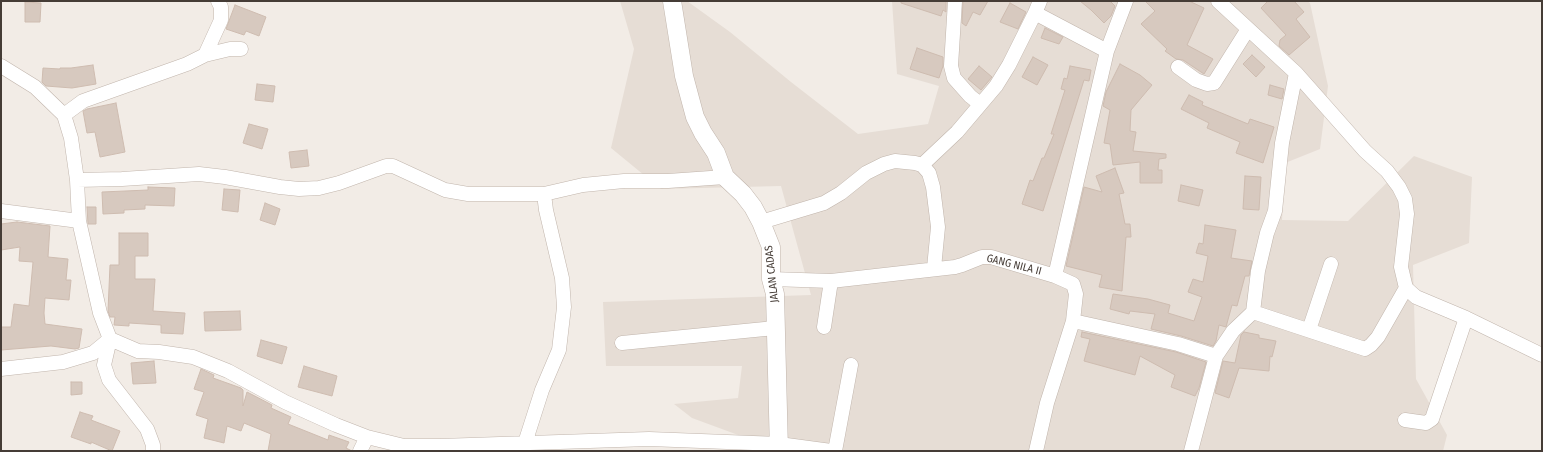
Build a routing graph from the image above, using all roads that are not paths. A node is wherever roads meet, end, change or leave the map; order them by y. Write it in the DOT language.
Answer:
graph roads {
  1 [pos="218,1"];
  2 [pos="672,1"];
  3 [pos="955,1"];
  4 [pos="1126,1"];
  5 [pos="1218,1"];
  6 [pos="1038,7"];
  7 [pos="1248,28"];
  8 [pos="241,49"];
  9 [pos="1107,51"];
  10 [pos="205,55"];
  11 [pos="1,66"];
  12 [pos="1178,67"];
  13 [pos="1296,73"];
  14 [pos="980,104"];
  15 [pos="64,115"];
  16 [pos="922,165"];
  17 [pos="725,177"];
  18 [pos="77,180"];
  19 [pos="544,194"];
  20 [pos="1,211"];
  21 [pos="79,221"];
  22 [pos="761,222"];
  23 [pos="1331,264"];
  24 [pos="934,268"];
  25 [pos="1055,276"];
  26 [pos="772,279"];
  27 [pos="831,281"];
  28 [pos="1406,288"];
  29 [pos="1253,312"];
  30 [pos="1466,318"];
  31 [pos="1073,321"];
  32 [pos="824,327"];
  33 [pos="775,328"];
  34 [pos="1309,330"];
  35 [pos="110,339"];
  36 [pos="622,343"];
  37 [pos="1542,355"];
  38 [pos="1216,356"];
  39 [pos="851,365"];
  40 [pos="1,369"];
  41 [pos="1406,420"];
  42 [pos="367,437"];
  43 [pos="525,443"];
  44 [pos="779,447"];
  45 [pos="153,451"];
  46 [pos="360,451"];
  47 [pos="831,451"];
  48 [pos="835,451"];
  49 [pos="1036,451"];
  50 [pos="1191,451"];
  1 -- 10 [label="street"];
  2 -- 17 [label="street, JALAN CADAS"];
  3 -- 14 [label="street"];
  4 -- 9 [label="street"];
  5 -- 7 [label="street"];
  6 -- 9 [label="street"];
  6 -- 14 [label="street"];
  7 -- 12 [label="street"];
  7 -- 13 [label="street"];
  8 -- 10 [label="street"];
  9 -- 25 [label="street"];
  10 -- 15 [label="street"];
  11 -- 15 [label="street"];
  13 -- 28 [label="street"];
  13 -- 29 [label="street"];
  14 -- 16 [label="street"];
  15 -- 18 [label="street"];
  16 -- 22 [label="street"];
  16 -- 24 [label="street"];
  17 -- 19 [label="street"];
  17 -- 22 [label="street, JALAN CADAS"];
  18 -- 19 [label="street"];
  18 -- 21 [label="street"];
  19 -- 43 [label="street"];
  20 -- 21 [label="street"];
  21 -- 35 [label="street"];
  22 -- 26 [label="street, JALAN CADAS"];
  23 -- 34 [label="street"];
  24 -- 25 [label="street, GANG NILA II"];
  24 -- 27 [label="street, GANG NILA II"];
  25 -- 31 [label="street, GANG NILA II"];
  26 -- 27 [label="street, GANG NILA II"];
  26 -- 33 [label="street, JALAN CADAS"];
  27 -- 32 [label="street"];
  28 -- 30 [label="street"];
  28 -- 34 [label="street"];
  29 -- 34 [label="street"];
  29 -- 38 [label="street"];
  30 -- 37 [label="street"];
  30 -- 41 [label="street"];
  31 -- 38 [label="street"];
  31 -- 49 [label="street, GANG NILA II"];
  33 -- 36 [label="street"];
  33 -- 44 [label="street, JALAN CADAS"];
  35 -- 40 [label="street"];
  35 -- 42 [label="street"];
  35 -- 45 [label="street"];
  38 -- 50 [label="street"];
  39 -- 48 [label="street"];
  42 -- 43 [label="street"];
  42 -- 46 [label="street"];
  43 -- 44 [label="street"];
  44 -- 47 [label="street"];
}
